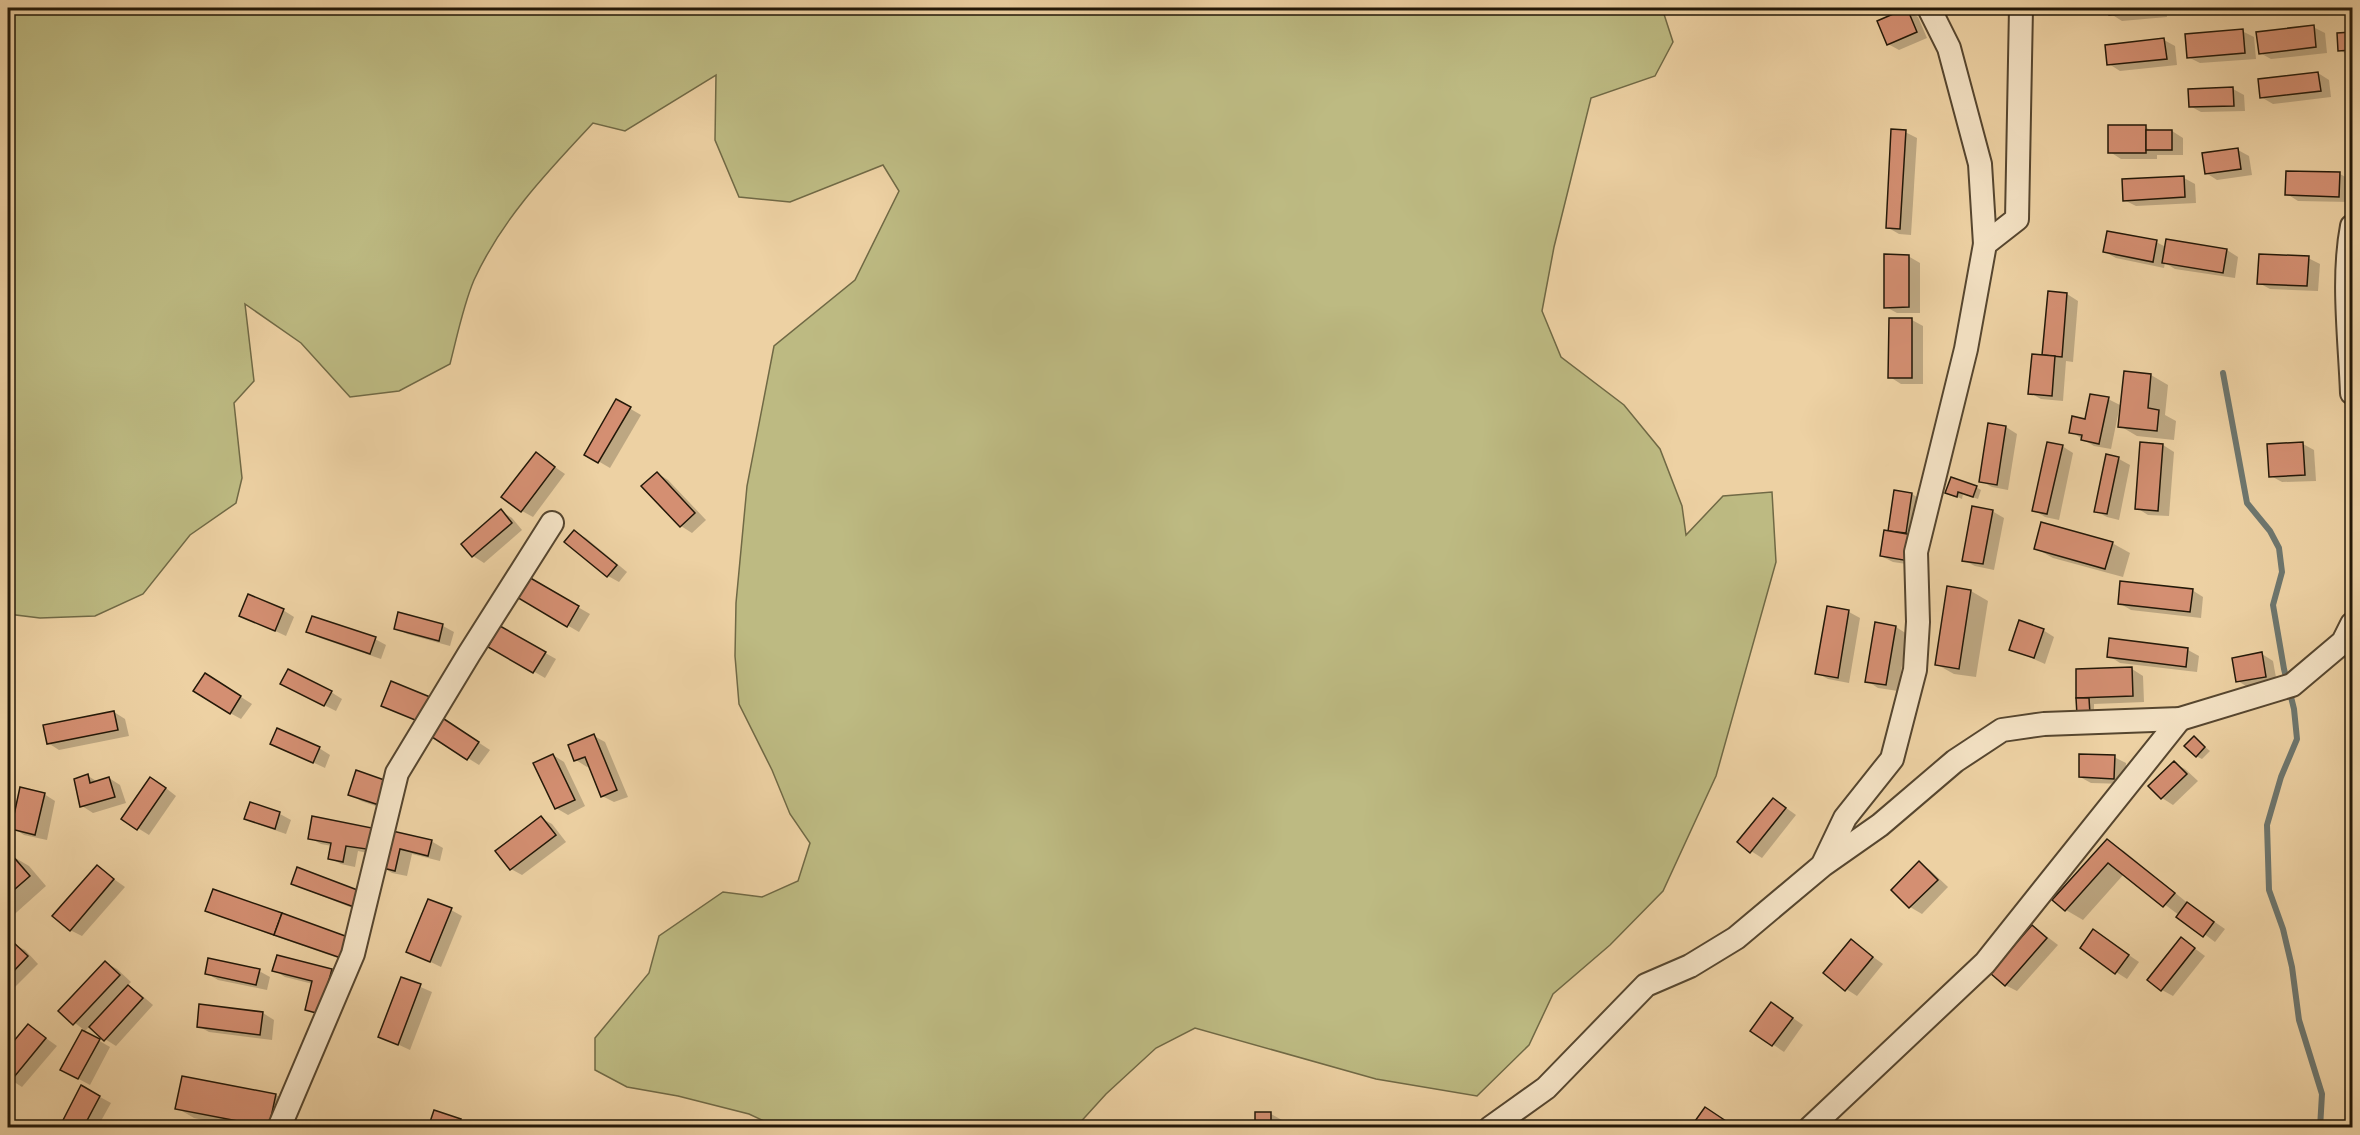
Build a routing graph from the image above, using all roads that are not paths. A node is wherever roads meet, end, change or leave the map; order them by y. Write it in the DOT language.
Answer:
graph roads {
  1 [pos="1929,8"];
  2 [pos="2021,8"];
  3 [pos="2352,226"];
  4 [pos="1985,244"];
  5 [pos="2352,393"];
  6 [pos="552,523"];
  7 [pos="2352,624"];
  8 [pos="2180,719"];
  9 [pos="1823,865"];
  10 [pos="279,1128"];
  11 [pos="1490,1128"];
  12 [pos="1810,1128"];
  1 -- 4 [label="street"];
  2 -- 4 [label="street"];
  3 -- 5 [label="street"];
  4 -- 9 [label="street"];
  6 -- 10 [label="street"];
  7 -- 8 [label="street"];
  8 -- 9 [label="street"];
  8 -- 12 [label="street"];
  9 -- 11 [label="street"];
}
